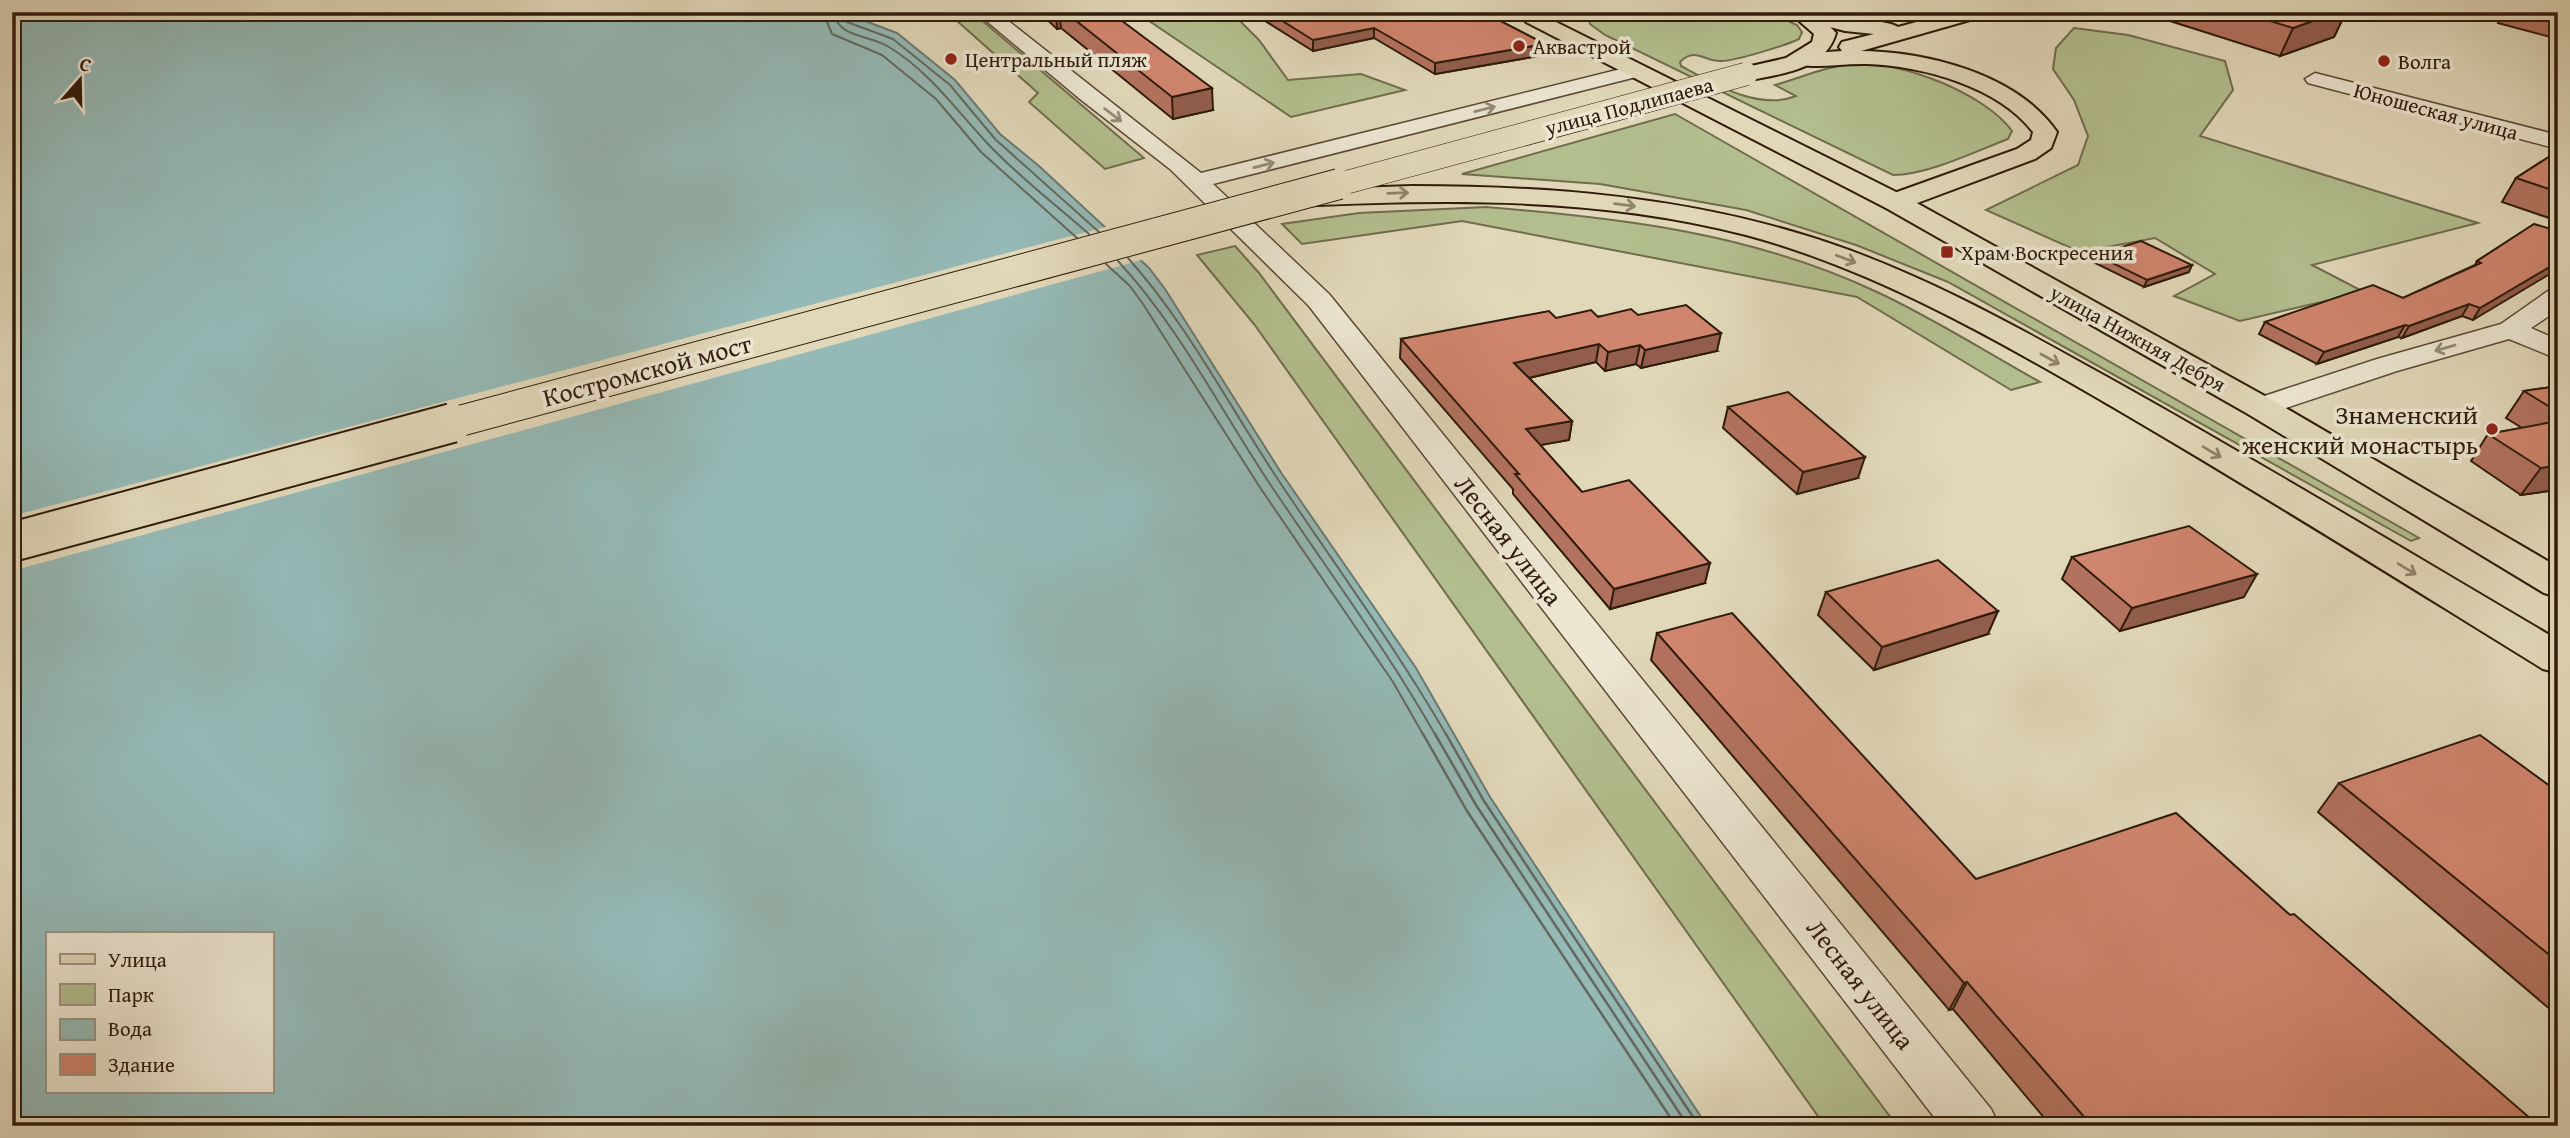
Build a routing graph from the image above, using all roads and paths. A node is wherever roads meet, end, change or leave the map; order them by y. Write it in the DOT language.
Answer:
graph roads {
  1 [pos="985,12"];
  2 [pos="1799,12"];
  3 [pos="1977,12"];
  4 [pos="1534,14"];
  5 [pos="1923,27"];
  6 [pos="1804,59"];
  7 [pos="1637,71"];
  8 [pos="1954,75"];
  9 [pos="2315,79"];
  10 [pos="2558,142"];
  11 [pos="1198,181"];
  12 [pos="1281,198"];
  13 [pos="1895,202"];
  14 [pos="2558,297"];
  15 [pos="2511,330"];
  16 [pos="2558,350"];
  17 [pos="2260,407"];
  18 [pos="12,542"];
  19 [pos="2558,584"];
  20 [pos="2558,659"];
  21 [pos="1973,1126"];
  1 -- 11 [label="street, Лесная улица, one-way"];
  2 -- 5 [label="main road"];
  2 -- 6 [label="main road"];
  3 -- 5 [label="main road, улица Подлипаева"];
  4 -- 7 [label="main road, улица Нижняя Дебря"];
  5 -- 6 [label="main road, улица Подлипаева"];
  5 -- 8 [label="main road"];
  6 -- 8 [label="main road"];
  6 -- 12 [label="main road, улица Подлипаева, bridge"];
  11 -- 7 [label="street, one-way"];
  7 -- 13 [label="main road, улица Нижняя Дебря"];
  8 -- 13 [label="main road"];
  9 -- 10 [label="street, Юношеская улица"];
  11 -- 21 [label="street, Лесная улица"];
  12 -- 18 [label="main road, Костромской мост, bridge"];
  12 -- 20 [label="main road, one-way, bridge"];
  13 -- 17 [label="main road, улица Нижняя Дебря"];
  14 -- 15 [label="street"];
  15 -- 16 [label="street"];
  15 -- 17 [label="street, one-way"];
  17 -- 19 [label="main road, улица Нижняя Дебря"];
}
